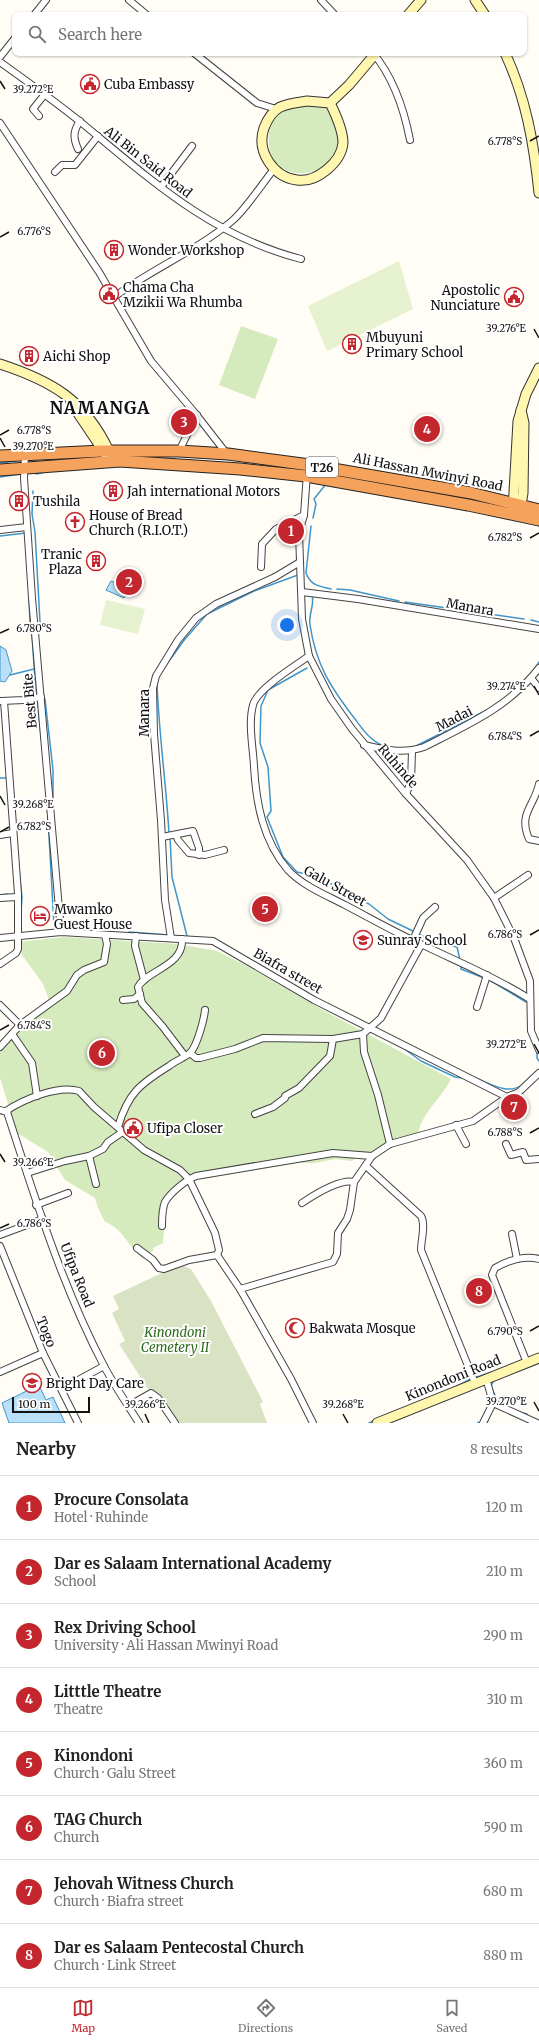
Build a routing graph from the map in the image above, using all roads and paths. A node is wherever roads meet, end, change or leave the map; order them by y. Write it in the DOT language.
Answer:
graph roads {
  1 [pos="46,0"];
  2 [pos="129,0"];
  3 [pos="321,0"];
  4 [pos="421,0"];
  5 [pos="475,0"];
  6 [pos="36,12"];
  7 [pos="144,12"];
  8 [pos="332,12"];
  9 [pos="411,12"];
  10 [pos="483,12"];
  11 [pos="12,42"];
  12 [pos="198,56"];
  13 [pos="372,56"];
  14 [pos="375,56"];
  15 [pos="506,56"];
  16 [pos="0,57"];
  17 [pos="0,62"];
  18 [pos="44,94"];
  19 [pos="330,103"];
  20 [pos="276,109"];
  21 [pos="39,116"];
  22 [pos="80,122"];
  23 [pos="0,123"];
  24 [pos="98,136"];
  25 [pos="410,140"];
  26 [pos="192,146"];
  27 [pos="78,148"];
  28 [pos="274,169"];
  29 [pos="55,172"];
  30 [pos="161,187"];
  31 [pos="539,192"];
  32 [pos="222,228"];
  33 [pos="301,259"];
  34 [pos="114,297"];
  35 [pos="0,364"];
  36 [pos="539,368"];
  37 [pos="197,415"];
  38 [pos="106,451"];
  39 [pos="179,451"];
  40 [pos="25,454"];
  41 [pos="228,454"];
  42 [pos="0,456"];
  43 [pos="115,461"];
  44 [pos="310,465"];
  45 [pos="25,468"];
  46 [pos="0,470"];
  47 [pos="306,476"];
  48 [pos="518,504"];
  49 [pos="539,510"];
  50 [pos="304,515"];
  51 [pos="516,516"];
  52 [pos="539,520"];
  53 [pos="27,527"];
  54 [pos="0,530"];
  55 [pos="300,562"];
  56 [pos="261,567"];
  57 [pos="302,592"];
  58 [pos="539,629"];
  59 [pos="309,656"];
  60 [pos="539,668"];
  61 [pos="531,678"];
  62 [pos="539,688"];
  63 [pos="41,697"];
  64 [pos="2,701"];
  65 [pos="364,745"];
  66 [pos="412,751"];
  67 [pos="8,772"];
  68 [pos="0,773"];
  69 [pos="539,784"];
  70 [pos="406,794"];
  71 [pos="13,833"];
  72 [pos="0,835"];
  73 [pos="169,836"];
  74 [pos="539,841"];
  75 [pos="224,850"];
  76 [pos="199,855"];
  77 [pos="528,875"];
  78 [pos="17,897"];
  79 [pos="0,898"];
  80 [pos="494,898"];
  81 [pos="435,907"];
  82 [pos="61,932"];
  83 [pos="105,934"];
  84 [pos="18,935"];
  85 [pos="136,936"];
  86 [pos="0,938"];
  87 [pos="171,938"];
  88 [pos="182,939"];
  89 [pos="413,940"];
  90 [pos="421,945"];
  91 [pos="0,964"];
  92 [pos="487,975"];
  93 [pos="144,980"];
  94 [pos="140,994"];
  95 [pos="530,997"];
  96 [pos="123,1000"];
  97 [pos="0,1005"];
  98 [pos="477,1007"];
  99 [pos="205,1010"];
  100 [pos="20,1026"];
  101 [pos="371,1029"];
  102 [pos="12,1034"];
  103 [pos="363,1034"];
  104 [pos="333,1039"];
  105 [pos="0,1047"];
  106 [pos="539,1050"];
  107 [pos="187,1055"];
  108 [pos="539,1073"];
  109 [pos="37,1096"];
  110 [pos="507,1097"];
  111 [pos="3,1111"];
  112 [pos="255,1114"];
  113 [pos="456,1125"];
  114 [pos="118,1127"];
  115 [pos="124,1132"];
  116 [pos="390,1144"];
  117 [pos="466,1144"];
  118 [pos="506,1144"];
  119 [pos="89,1156"];
  120 [pos="372,1156"];
  121 [pos="539,1159"];
  122 [pos="366,1166"];
  123 [pos="27,1173"];
  124 [pos="189,1179"];
  125 [pos="354,1182"];
  126 [pos="96,1184"];
  127 [pos="68,1193"];
  128 [pos="302,1203"];
  129 [pos="36,1205"];
  130 [pos="43,1219"];
  131 [pos="162,1226"];
  132 [pos="512,1234"];
  133 [pos="0,1235"];
  134 [pos="0,1246"];
  135 [pos="137,1248"];
  136 [pos="217,1255"];
  137 [pos="517,1259"];
  138 [pos="539,1259"];
  139 [pos="240,1289"];
  140 [pos="43,1353"];
  141 [pos="539,1358"];
  142 [pos="527,1363"];
  143 [pos="104,1366"];
  144 [pos="0,1372"];
  145 [pos="486,1378"];
  146 [pos="475,1383"];
  147 [pos="62,1389"];
  148 [pos="493,1403"];
  149 [pos="128,1406"];
  150 [pos="78,1423"];
  151 [pos="139,1423"];
  152 [pos="175,1423"];
  153 [pos="313,1423"];
  154 [pos="377,1423"];
  155 [pos="482,1423"];
  156 [pos="537,1423"];
  1 -- 6 [label="street"];
  2 -- 7 [label="street"];
  3 -- 8 [label="street"];
  4 -- 9 [label="street"];
  5 -- 10 [label="street"];
  11 -- 16 [label="street"];
  12 -- 20 [label="street"];
  13 -- 19 [label="street"];
  14 -- 25 [label="street"];
  15 -- 31 [label="street"];
  17 -- 18 [label="street, Ali Bin Said Road"];
  18 -- 21 [label="street"];
  18 -- 22 [label="street, Ali Bin Said Road"];
  19 -- 20 [label="street"];
  19 -- 28 [label="street"];
  20 -- 28 [label="street"];
  22 -- 24 [label="street, Ali Bin Said Road"];
  22 -- 27 [label="street"];
  23 -- 34 [label="street"];
  24 -- 29 [label="street"];
  24 -- 30 [label="street, Ali Bin Said Road"];
  26 -- 30 [label="street"];
  28 -- 32 [label="street"];
  30 -- 32 [label="street, Ali Bin Said Road"];
  32 -- 33 [label="street, Ali Bin Said Road"];
  32 -- 34 [label="street"];
  34 -- 37 [label="street"];
  35 -- 38 [label="street"];
  36 -- 48 [label="street"];
  37 -- 39 [label="street"];
  37 -- 41 [label="street"];
  38 -- 39 [label="highway, Ali Hassan Mwinyi Road / T26"];
  38 -- 40 [label="highway, Ali Hassan Mwinyi Road / T26"];
  38 -- 43 [label="street"];
  39 -- 41 [label="highway, Ali Hassan Mwinyi Road / T26"];
  40 -- 42 [label="highway, Ali Hassan Mwinyi Road / T26"];
  40 -- 45 [label="street, Best Bite"];
  41 -- 44 [label="highway, Ali Hassan Mwinyi Road / T26"];
  43 -- 45 [label="highway, Ali Hassan Mwinyi Road / T26"];
  43 -- 47 [label="highway, Ali Hassan Mwinyi Road / T26"];
  44 -- 47 [label="street, Ruhinde"];
  44 -- 48 [label="highway, Ali Hassan Mwinyi Road / T26"];
  45 -- 46 [label="highway, Ali Hassan Mwinyi Road / T26"];
  45 -- 53 [label="street, Best Bite"];
  47 -- 50 [label="street, Ruhinde"];
  47 -- 51 [label="highway, Ali Hassan Mwinyi Road / T26"];
  48 -- 49 [label="highway, Ali Hassan Mwinyi Road / T26"];
  48 -- 51 [label="street"];
  50 -- 55 [label="street, Ruhinde"];
  50 -- 56 [label="street"];
  51 -- 52 [label="highway, Ali Hassan Mwinyi Road / T26"];
  53 -- 54 [label="street"];
  53 -- 63 [label="street, Best Bite"];
  55 -- 57 [label="street, Ruhinde"];
  55 -- 73 [label="street, Manara"];
  57 -- 58 [label="street, Manara"];
  57 -- 59 [label="street, Ruhinde"];
  59 -- 65 [label="street, Ruhinde"];
  59 -- 89 [label="street, Galu Street"];
  60 -- 61 [label="street, Madai"];
  61 -- 62 [label="street"];
  61 -- 66 [label="street, Madai"];
  63 -- 64 [label="street"];
  63 -- 82 [label="street, Best Bite"];
  64 -- 67 [label="street"];
  65 -- 66 [label="street, Madai"];
  65 -- 70 [label="street, Ruhinde"];
  66 -- 70 [label="street"];
  67 -- 68 [label="street"];
  67 -- 71 [label="street"];
  69 -- 74 [label="street"];
  70 -- 80 [label="street, Ruhinde"];
  71 -- 72 [label="street"];
  71 -- 78 [label="street"];
  73 -- 76 [label="street"];
  73 -- 76 [label="street"];
  73 -- 87 [label="street, Manara"];
  75 -- 76 [label="street"];
  77 -- 80 [label="street"];
  78 -- 79 [label="street"];
  78 -- 84 [label="street"];
  80 -- 95 [label="street, Ruhinde"];
  81 -- 89 [label="street"];
  82 -- 83 [label="street, Biafra street"];
  82 -- 84 [label="street, Biafra street"];
  83 -- 85 [label="street, Biafra street"];
  83 -- 100 [label="street"];
  84 -- 86 [label="street, Biafra street"];
  84 -- 91 [label="street"];
  85 -- 87 [label="street, Biafra street"];
  85 -- 93 [label="street"];
  87 -- 88 [label="street, Biafra street"];
  88 -- 93 [label="street"];
  88 -- 101 [label="street, Biafra street"];
  89 -- 90 [label="street, Galu Street"];
  90 -- 92 [label="street, Galu Street"];
  90 -- 101 [label="street"];
  92 -- 95 [label="street, Galu Street"];
  92 -- 98 [label="street"];
  93 -- 94 [label="street"];
  94 -- 96 [label="street"];
  94 -- 107 [label="street"];
  95 -- 106 [label="street, Ruhinde"];
  97 -- 100 [label="street"];
  99 -- 107 [label="street"];
  100 -- 102 [label="street"];
  101 -- 103 [label="street"];
  101 -- 110 [label="street, Biafra street"];
  102 -- 105 [label="street"];
  102 -- 109 [label="street"];
  103 -- 104 [label="street"];
  103 -- 116 [label="street"];
  104 -- 107 [label="street"];
  104 -- 112 [label="street"];
  107 -- 114 [label="street"];
  108 -- 110 [label="street"];
  109 -- 111 [label="street"];
  109 -- 114 [label="street"];
  110 -- 113 [label="street"];
  111 -- 123 [label="street, Ufipa Road"];
  113 -- 116 [label="street"];
  113 -- 117 [label="street"];
  114 -- 115 [label="street"];
  115 -- 119 [label="street"];
  115 -- 124 [label="street"];
  116 -- 120 [label="street"];
  118 -- 121 [label="street"];
  119 -- 123 [label="street"];
  119 -- 126 [label="street"];
  120 -- 122 [label="street"];
  120 -- 124 [label="street"];
  122 -- 125 [label="street"];
  122 -- 146 [label="street"];
  123 -- 129 [label="street, Ufipa Road"];
  124 -- 131 [label="street"];
  124 -- 136 [label="street"];
  125 -- 128 [label="street"];
  125 -- 139 [label="street"];
  127 -- 129 [label="street"];
  129 -- 130 [label="street, Ufipa Road"];
  130 -- 133 [label="street"];
  130 -- 143 [label="street, Ufipa Road"];
  132 -- 137 [label="street"];
  134 -- 140 [label="street, Togo"];
  135 -- 136 [label="street"];
  136 -- 139 [label="street"];
  137 -- 138 [label="street"];
  137 -- 142 [label="street"];
  139 -- 153 [label="street"];
  140 -- 144 [label="street"];
  140 -- 147 [label="street, Togo"];
  141 -- 142 [label="street, Kinondoni Road"];
  142 -- 145 [label="street, Kinondoni Road"];
  143 -- 147 [label="street"];
  143 -- 149 [label="street, Ufipa Road"];
  145 -- 146 [label="street, Kinondoni Road"];
  145 -- 148 [label="street"];
  146 -- 154 [label="street, Kinondoni Road"];
  147 -- 150 [label="street, Togo"];
  148 -- 155 [label="street"];
  148 -- 156 [label="street"];
  149 -- 151 [label="street, Ufipa Road"];
  149 -- 152 [label="street"];
}
